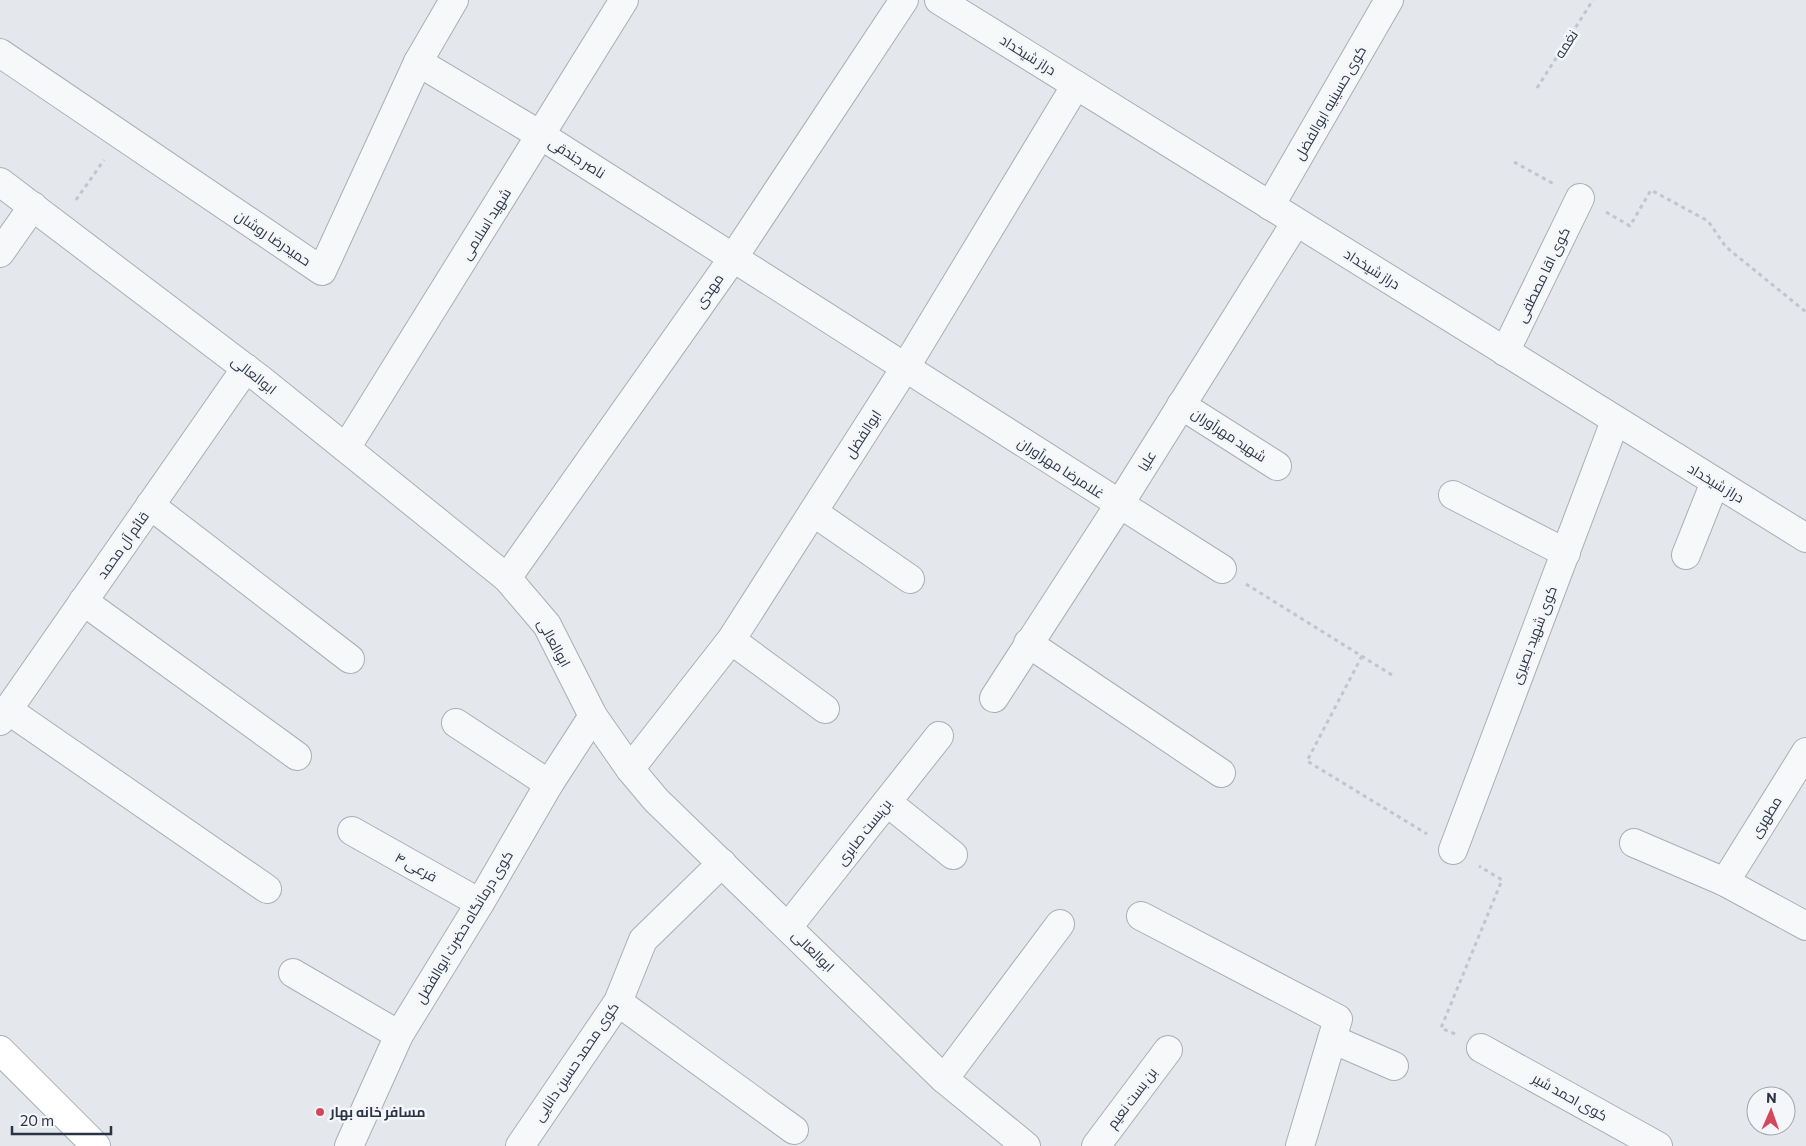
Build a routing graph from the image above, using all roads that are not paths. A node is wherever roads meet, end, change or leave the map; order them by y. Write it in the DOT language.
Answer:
graph roads {
  1 [pos="454,0"];
  2 [pos="624,0"];
  3 [pos="904,0"];
  4 [pos="939,0"];
  5 [pos="1390,0"];
  6 [pos="0,52"];
  7 [pos="418,62"];
  8 [pos="1076,85"];
  9 [pos="542,136"];
  10 [pos="0,182"];
  11 [pos="1580,198"];
  12 [pos="33,206"];
  13 [pos="1270,206"];
  14 [pos="1296,222"];
  15 [pos="0,253"];
  16 [pos="733,258"];
  17 [pos="1505,352"];
  18 [pos="246,368"];
  19 [pos="905,368"];
  20 [pos="1181,405"];
  21 [pos="1615,421"];
  22 [pos="346,448"];
  23 [pos="1276,466"];
  24 [pos="1715,482"];
  25 [pos="1454,494"];
  26 [pos="150,505"];
  27 [pos="1119,505"];
  28 [pos="813,512"];
  29 [pos="1805,535"];
  30 [pos="1566,553"];
  31 [pos="1686,555"];
  32 [pos="1222,569"];
  33 [pos="507,578"];
  34 [pos="910,579"];
  35 [pos="83,602"];
  36 [pos="731,640"];
  37 [pos="1028,643"];
  38 [pos="350,658"];
  39 [pos="994,698"];
  40 [pos="825,709"];
  41 [pos="4,715"];
  42 [pos="593,716"];
  43 [pos="456,723"];
  44 [pos="939,736"];
  45 [pos="1806,752"];
  46 [pos="297,756"];
  47 [pos="630,769"];
  48 [pos="1221,773"];
  49 [pos="548,784"];
  50 [pos="887,802"];
  51 [pos="352,831"];
  52 [pos="1634,843"];
  53 [pos="1453,850"];
  54 [pos="952,855"];
  55 [pos="722,863"];
  56 [pos="1725,882"];
  57 [pos="267,889"];
  58 [pos="480,903"];
  59 [pos="1141,916"];
  60 [pos="1060,924"];
  61 [pos="1806,926"];
  62 [pos="788,927"];
  63 [pos="293,973"];
  64 [pos="618,1002"];
  65 [pos="399,1035"];
  66 [pos="1332,1039"];
  67 [pos="1481,1048"];
  68 [pos="0,1050"];
  69 [pos="1168,1050"];
  70 [pos="1394,1066"];
  71 [pos="944,1080"];
  72 [pos="794,1130"];
  73 [pos="96,1146"];
  74 [pos="348,1146"];
  75 [pos="520,1146"];
  76 [pos="1026,1146"];
  77 [pos="1096,1146"];
  78 [pos="1300,1146"];
  79 [pos="1658,1146"];
  1 -- 7 [label="street, حمیدرضا روشان"];
  2 -- 9 [label="street, شهید اسلامی"];
  3 -- 16 [label="street, مهدی"];
  4 -- 8 [label="street, دراز شیخداد"];
  5 -- 13 [label="street, کوی حسینیه ابوالفضل"];
  6 -- 7 [label="street, حمیدرضا روشان"];
  7 -- 9 [label="street, ناصر جندقی"];
  8 -- 13 [label="street, دراز شیخداد"];
  8 -- 19 [label="street, ابوالفضل"];
  9 -- 16 [label="street, ناصر جندقی"];
  9 -- 22 [label="street, شهید اسلامی"];
  10 -- 12 [label="street, ابوالعالی"];
  11 -- 17 [label="street, کوی اقا مصطفی"];
  12 -- 15 [label="street"];
  12 -- 18 [label="street, ابوالعالی"];
  13 -- 14 [label="street, دراز شیخداد"];
  14 -- 17 [label="street, دراز شیخداد"];
  14 -- 20 [label="street, علیا"];
  16 -- 19 [label="street, غلامرضا مهرآوران"];
  16 -- 33 [label="street, مهدی"];
  17 -- 21 [label="street, دراز شیخداد"];
  18 -- 22 [label="street, ابوالعالی"];
  18 -- 26 [label="street, قائم آل محمد"];
  19 -- 27 [label="street, غلامرضا مهرآوران"];
  19 -- 28 [label="street, ابوالفضل"];
  20 -- 23 [label="street, شهید مهرآوران"];
  20 -- 27 [label="street, علیا"];
  21 -- 24 [label="street, دراز شیخداد"];
  21 -- 30 [label="street, کوی شهید بصیری"];
  22 -- 33 [label="street, ابوالعالی"];
  24 -- 29 [label="street, دراز شیخداد"];
  24 -- 31 [label="street"];
  25 -- 30 [label="street"];
  26 -- 35 [label="street, قائم آل محمد"];
  26 -- 38 [label="street"];
  27 -- 32 [label="street, غلامرضا مهرآوران"];
  27 -- 37 [label="street, علیا"];
  28 -- 34 [label="street"];
  28 -- 36 [label="street, ابوالفضل"];
  30 -- 53 [label="street, کوی شهید بصیری"];
  33 -- 42 [label="street, ابوالعالی"];
  35 -- 41 [label="street, قائم آل محمد"];
  35 -- 46 [label="street"];
  36 -- 40 [label="street"];
  36 -- 47 [label="street, ابوالفضل"];
  37 -- 39 [label="street, علیا"];
  37 -- 48 [label="street"];
  41 -- 57 [label="street"];
  42 -- 47 [label="street, ابوالعالی"];
  42 -- 49 [label="street, کوی درمانگاه حضرت ابوالفضل"];
  43 -- 49 [label="street"];
  44 -- 50 [label="street, بن‌بست صابری"];
  45 -- 56 [label="street, مطهری"];
  47 -- 55 [label="street, ابوالعالی"];
  49 -- 58 [label="street, کوی درمانگاه حضرت ابوالفضل"];
  50 -- 54 [label="street"];
  50 -- 62 [label="street, بن‌بست صابری"];
  51 -- 58 [label="street, فرعی ۴"];
  52 -- 56 [label="street"];
  55 -- 62 [label="street, ابوالعالی"];
  55 -- 64 [label="street, کوی محمد حسین دانایی"];
  56 -- 61 [label="street"];
  58 -- 65 [label="street, کوی درمانگاه حضرت ابوالفضل"];
  59 -- 66 [label="street"];
  60 -- 71 [label="street"];
  62 -- 71 [label="street, ابوالعالی"];
  63 -- 65 [label="street"];
  64 -- 72 [label="street"];
  64 -- 75 [label="street, کوی محمد حسین دانایی"];
  65 -- 74 [label="street, کوی درمانگاه حضرت ابوالفضل"];
  66 -- 70 [label="street"];
  66 -- 78 [label="street"];
  67 -- 79 [label="street, کوی احمد شیر"];
  68 -- 73 [label="main road"];
  69 -- 77 [label="street, بن بست نعیم"];
  71 -- 76 [label="street, ابوالعالی"];
}
